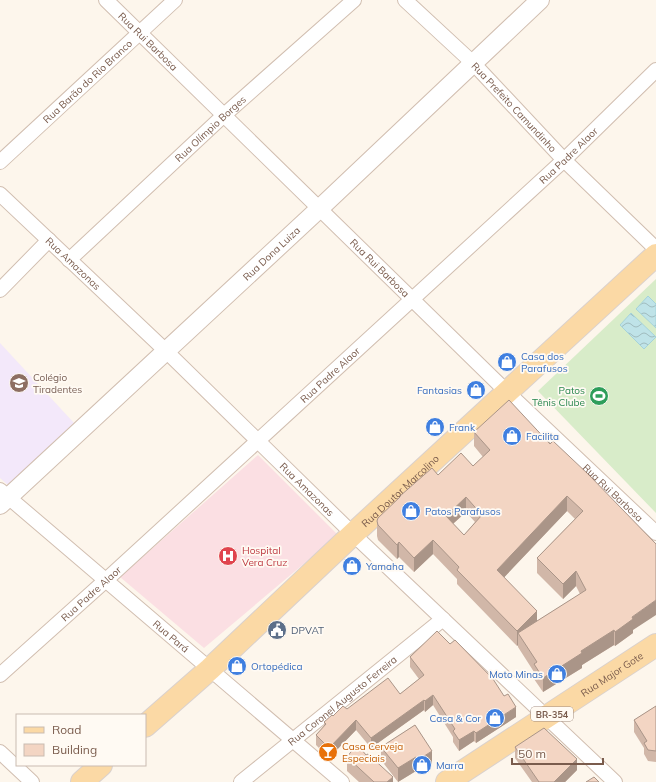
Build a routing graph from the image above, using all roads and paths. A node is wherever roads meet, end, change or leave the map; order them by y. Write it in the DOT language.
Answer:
graph roads {
  1 [pos="106,0"];
  2 [pos="175,0"];
  3 [pos="354,0"];
  4 [pos="405,0"];
  5 [pos="540,0"];
  6 [pos="140,34"];
  7 [pos="473,63"];
  8 [pos="656,70"];
  9 [pos="223,116"];
  10 [pos="564,160"];
  11 [pos="0,162"];
  12 [pos="0,194"];
  13 [pos="319,209"];
  14 [pos="49,240"];
  15 [pos="656,249"];
  16 [pos="656,255"];
  17 [pos="69,260"];
  18 [pos="0,290"];
  19 [pos="411,299"];
  20 [pos="166,351"];
  21 [pos="507,392"];
  22 [pos="258,441"];
  23 [pos="3,497"];
  24 [pos="656,533"];
  25 [pos="353,534"];
  26 [pos="106,580"];
  27 [pos="443,619"];
  28 [pos="656,645"];
  29 [pos="210,669"];
  30 [pos="0,675"];
  31 [pos="547,717"];
  32 [pos="146,725"];
  33 [pos="292,740"];
  34 [pos="0,752"];
  35 [pos="100,766"];
  36 [pos="32,782"];
  37 [pos="82,782"];
  38 [pos="241,782"];
  39 [pos="342,782"];
  40 [pos="448,782"];
  41 [pos="615,782"];
  1 -- 6 [label="street, Rua Rui Barbosa"];
  2 -- 6 [label="street, Rua Barão do Rio Branco"];
  3 -- 9 [label="street, Rua Olímpio Borges"];
  4 -- 7 [label="street, Rua Prefeito Camundinho"];
  5 -- 7 [label="street, Rua Dona Luiza"];
  6 -- 9 [label="street, Rua Rui Barbosa"];
  6 -- 11 [label="street, Rua Barão do Rio Branco"];
  7 -- 10 [label="street, Rua Prefeito Camundinho"];
  7 -- 13 [label="street, Rua Dona Luiza"];
  8 -- 10 [label="street, Rua Padre Alaor"];
  9 -- 13 [label="street, Rua Rui Barbosa"];
  9 -- 17 [label="street, Rua Olímpio Borges"];
  10 -- 15 [label="street, Rua Prefeito Camundinho"];
  10 -- 19 [label="street, Rua Padre Alaor"];
  12 -- 14 [label="street, Rua Amazonas"];
  13 -- 19 [label="street, Rua Rui Barbosa"];
  13 -- 20 [label="street, Rua Dona Luiza"];
  14 -- 17 [label="street, Rua Amazonas"];
  14 -- 18 [label="street"];
  16 -- 21 [label="main road, Rua Doutor Marcolino"];
  17 -- 20 [label="street, Rua Amazonas"];
  19 -- 21 [label="street, Rua Rui Barbosa"];
  19 -- 22 [label="street, Rua Padre Alaor"];
  20 -- 22 [label="street, Rua Amazonas"];
  20 -- 23 [label="street, Rua Dona Luiza"];
  21 -- 24 [label="street, Rua Rui Barbosa"];
  21 -- 25 [label="main road, Rua Doutor Marcolino"];
  22 -- 25 [label="street, Rua Amazonas"];
  22 -- 26 [label="street, Rua Padre Alaor"];
  23 -- 26 [label="street, Rua Pará"];
  25 -- 27 [label="street, Rua Amazonas"];
  25 -- 29 [label="main road, Rua Doutor Marcolino"];
  26 -- 29 [label="street, Rua Pará"];
  26 -- 30 [label="street, Rua Padre Alaor"];
  27 -- 31 [label="street, Rua Amazonas"];
  27 -- 33 [label="street, Rua Coronel Augusto Ferreira"];
  28 -- 31 [label="main road, Rua Major Gote / BR-354"];
  29 -- 32 [label="main road, Rua Doutor Marcolino"];
  29 -- 33 [label="street, Rua Pará"];
  31 -- 40 [label="main road, Rua Major Gote / BR-354"];
  31 -- 41 [label="street, Rua Amazonas"];
  33 -- 38 [label="street, Rua Coronel Augusto Ferreira"];
  33 -- 39 [label="street, Rua Pará"];
  34 -- 36 [label="street"];
  35 -- 37 [label="main road"];
}
